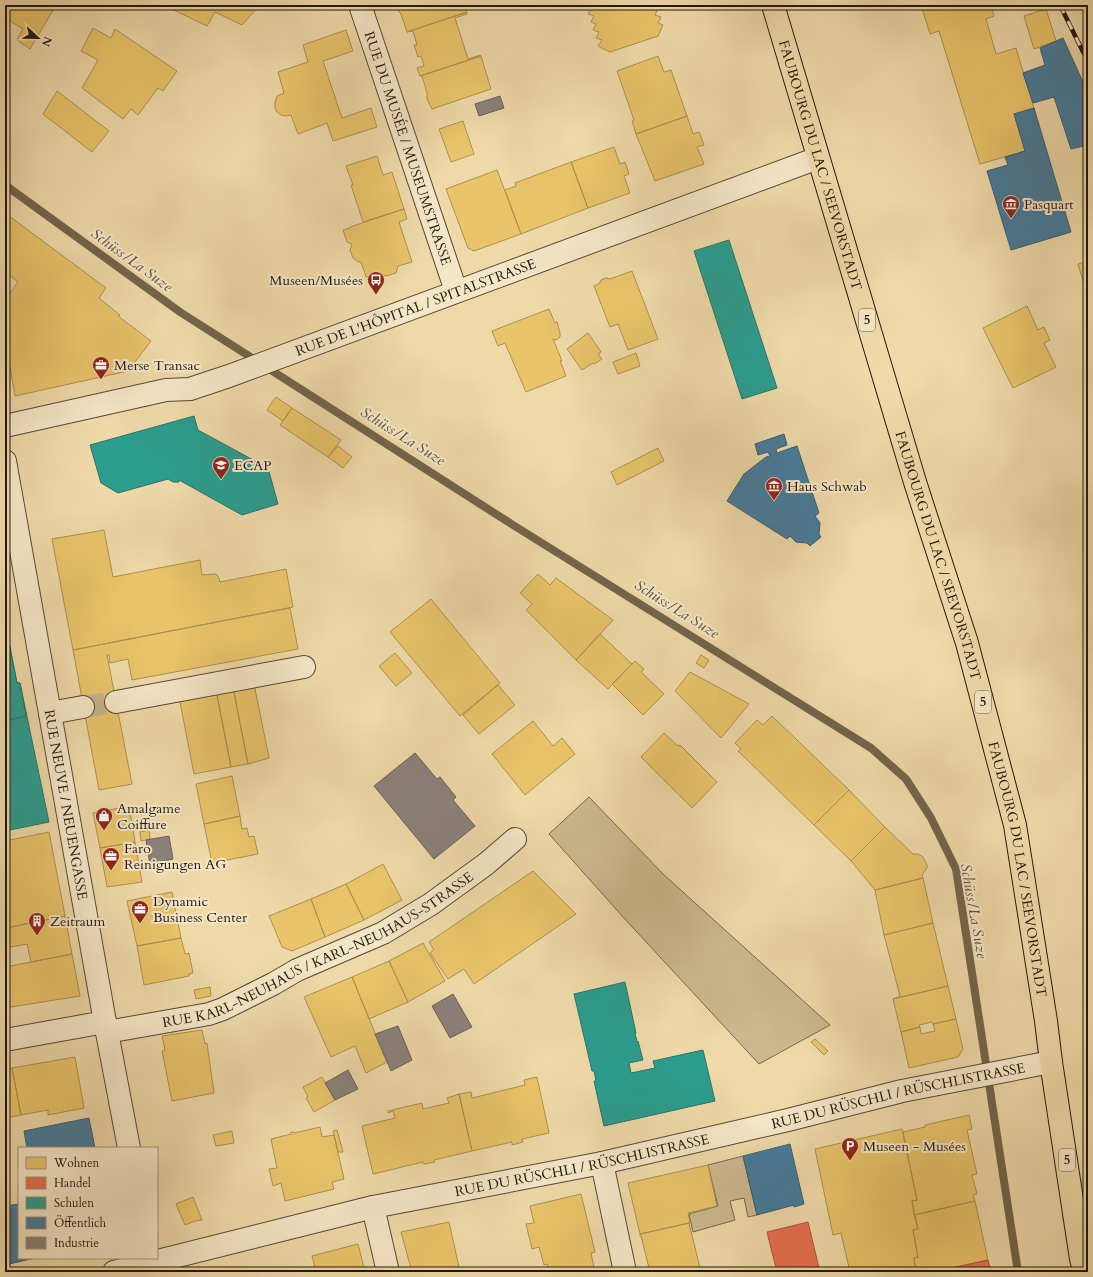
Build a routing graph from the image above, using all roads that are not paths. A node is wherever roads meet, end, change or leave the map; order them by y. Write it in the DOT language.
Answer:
graph roads {
  1 [pos="360,5"];
  2 [pos="773,5"];
  3 [pos="818,158"];
  4 [pos="456,291"];
  5 [pos="5,426"];
  6 [pos="5,462"];
  7 [pos="304,667"];
  8 [pos="116,702"];
  9 [pos="83,708"];
  10 [pos="50,713"];
  11 [pos="515,839"];
  12 [pos="106,1027"];
  13 [pos="5,1040"];
  14 [pos="1051,1062"];
  15 [pos="129,1147"];
  16 [pos="602,1163"];
  17 [pos="373,1207"];
  18 [pos="152,1264"];
  19 [pos="1081,1268"];
  20 [pos="114,1272"];
  21 [pos="388,1272"];
  22 [pos="625,1272"];
  1 -- 4 [label="street, RUE DU MUSÉE / MUSEUMSTRASSE"];
  2 -- 3 [label="main road, FAUBOURG DU LAC / SEEVORSTADT / 5"];
  3 -- 4 [label="street, RUE DE L'HÔPITAL / SPITALSTRASSE"];
  3 -- 14 [label="main road, FAUBOURG DU LAC / SEEVORSTADT / 5"];
  4 -- 5 [label="street, RUE DE L'HÔPITAL / SPITALSTRASSE"];
  6 -- 10 [label="street, RUE NEUVE / NEUENGASSE"];
  7 -- 8 [label="street"];
  9 -- 10 [label="street"];
  10 -- 12 [label="street, RUE NEUVE / NEUENGASSE"];
  11 -- 12 [label="street, RUE KARL-NEUHAUS / KARL-NEUHAUS-STRASSE"];
  12 -- 13 [label="street, RUE KARL-NEUHAUS / KARL-NEUHAUS-STRASSE"];
  12 -- 15 [label="street, RUE NEUVE / NEUENGASSE"];
  14 -- 16 [label="street, RUE DU RÜSCHLI / RÜSCHLISTRASSE"];
  14 -- 19 [label="main road, FAUBOURG DU LAC / SEEVORSTADT / 5"];
  16 -- 17 [label="street, RUE DU RÜSCHLI / RÜSCHLISTRASSE"];
  16 -- 22 [label="street"];
  17 -- 18 [label="street, RUE DU RÜSCHLI / RÜSCHLISTRASSE"];
  17 -- 21 [label="street"];
  18 -- 20 [label="street, RUE DU RÜSCHLI / RÜSCHLISTRASSE"];
}
